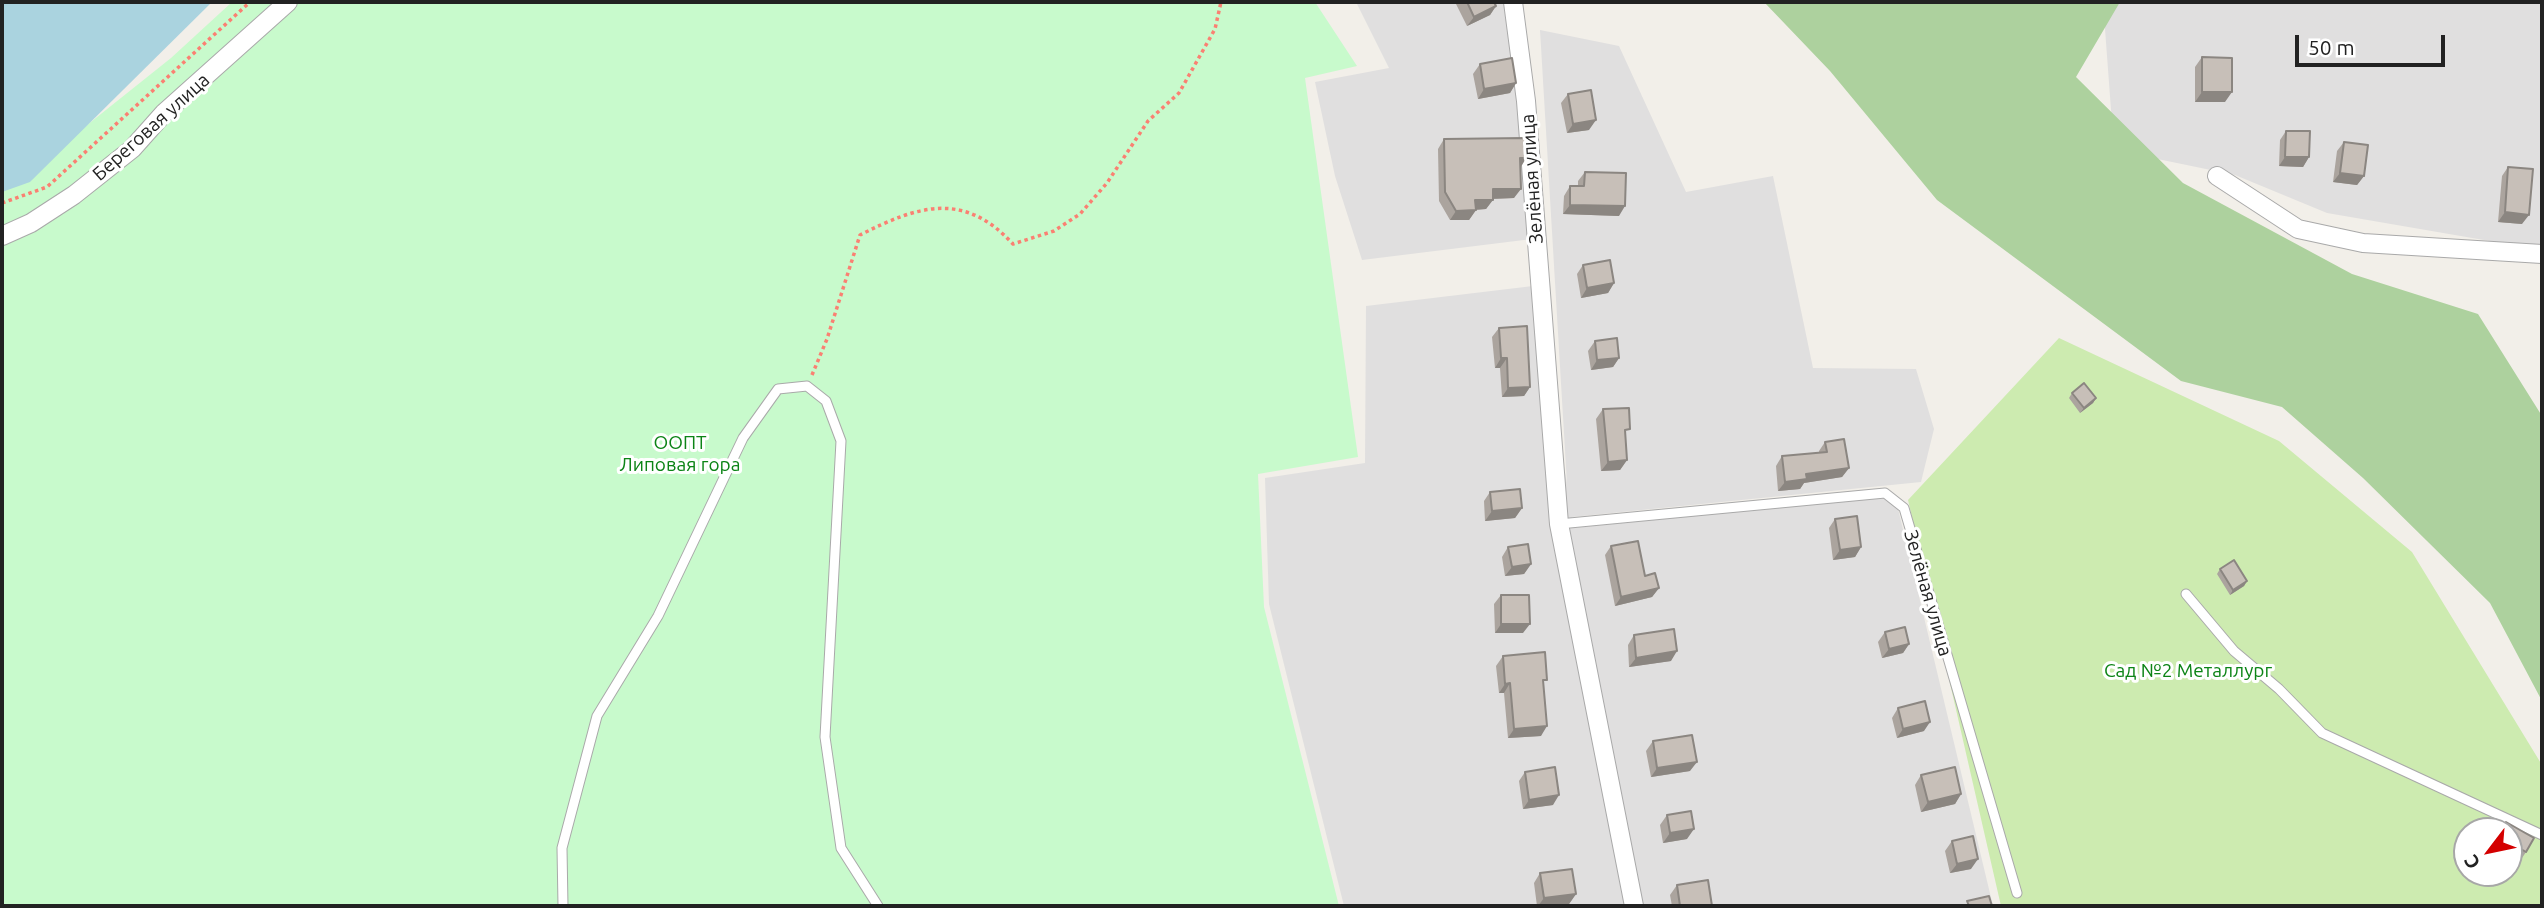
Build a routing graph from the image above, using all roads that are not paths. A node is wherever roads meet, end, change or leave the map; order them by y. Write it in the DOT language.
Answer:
graph roads {
  1 [pos="288,2"];
  2 [pos="1513,2"];
  3 [pos="2217,176"];
  4 [pos="2,236"];
  5 [pos="2542,254"];
  6 [pos="1559,524"];
  7 [pos="2186,594"];
  8 [pos="2542,835"];
  9 [pos="2017,893"];
  10 [pos="563,906"];
  11 [pos="877,906"];
  12 [pos="1634,906"];
  1 -- 4 [label="street, Береговая улица"];
  2 -- 6 [label="street, Зелёная улица"];
  3 -- 5 [label="street"];
  6 -- 9 [label="lane, Зелёная улица"];
  6 -- 12 [label="street, Зелёная улица"];
  7 -- 8 [label="lane"];
  10 -- 11 [label="lane"];
}
